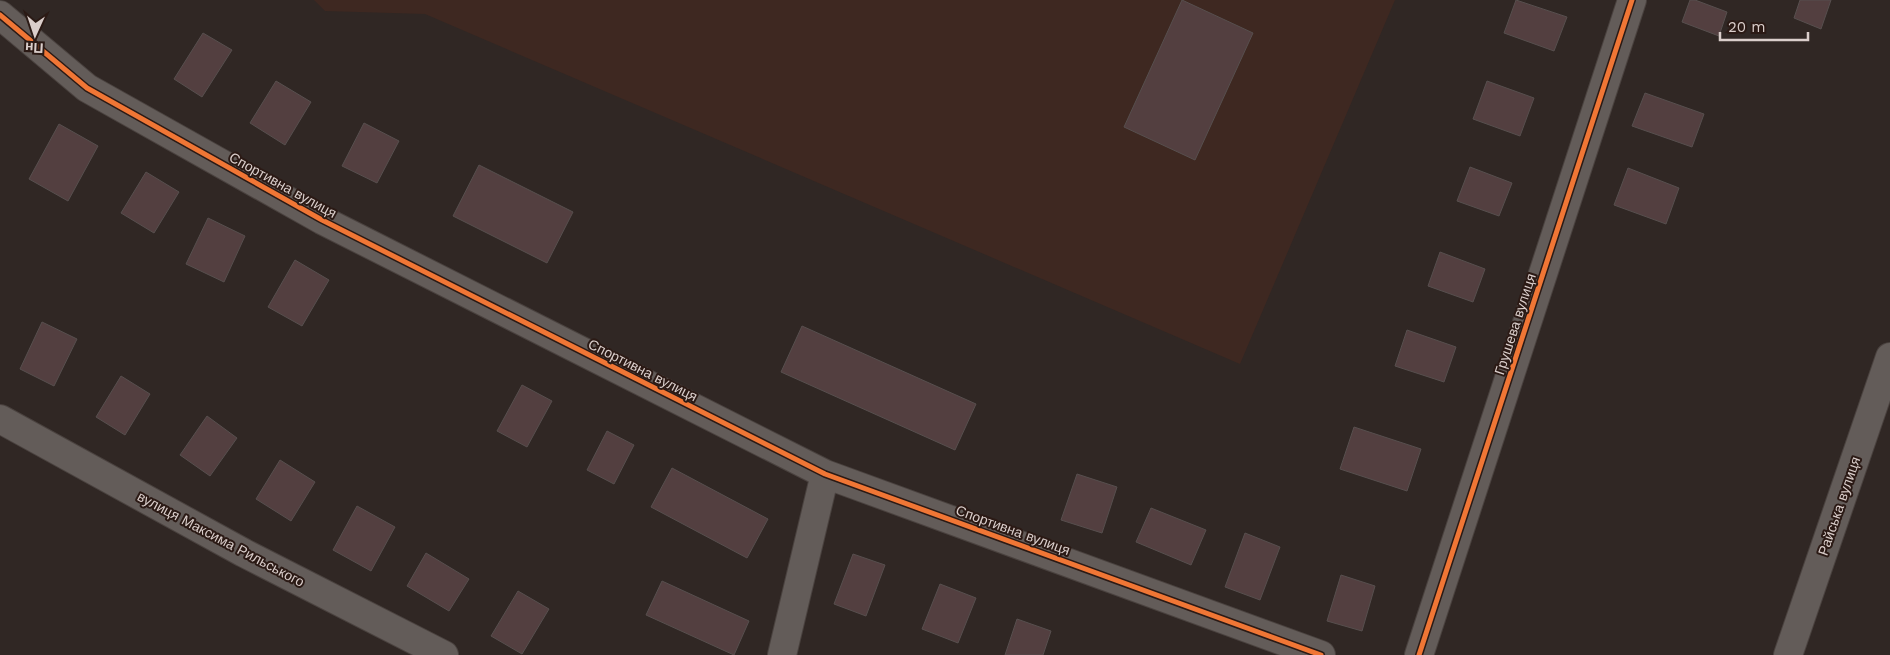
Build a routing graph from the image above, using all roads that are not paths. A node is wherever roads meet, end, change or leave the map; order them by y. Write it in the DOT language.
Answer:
graph roads {
  1 [pos="1632,0"];
  2 [pos="0,15"];
  3 [pos="1890,357"];
  4 [pos="0,419"];
  5 [pos="825,474"];
  6 [pos="444,655"];
  7 [pos="782,655"];
  8 [pos="1321,655"];
  9 [pos="1419,655"];
  10 [pos="1788,655"];
  1 -- 9 [label="street, Грушева вулиця"];
  2 -- 5 [label="street, Спортивна вулиця"];
  3 -- 10 [label="street, Райська вулиця"];
  4 -- 6 [label="street, вулиця Максима Рильського"];
  5 -- 7 [label="street"];
  5 -- 8 [label="street, Спортивна вулиця"];
}
